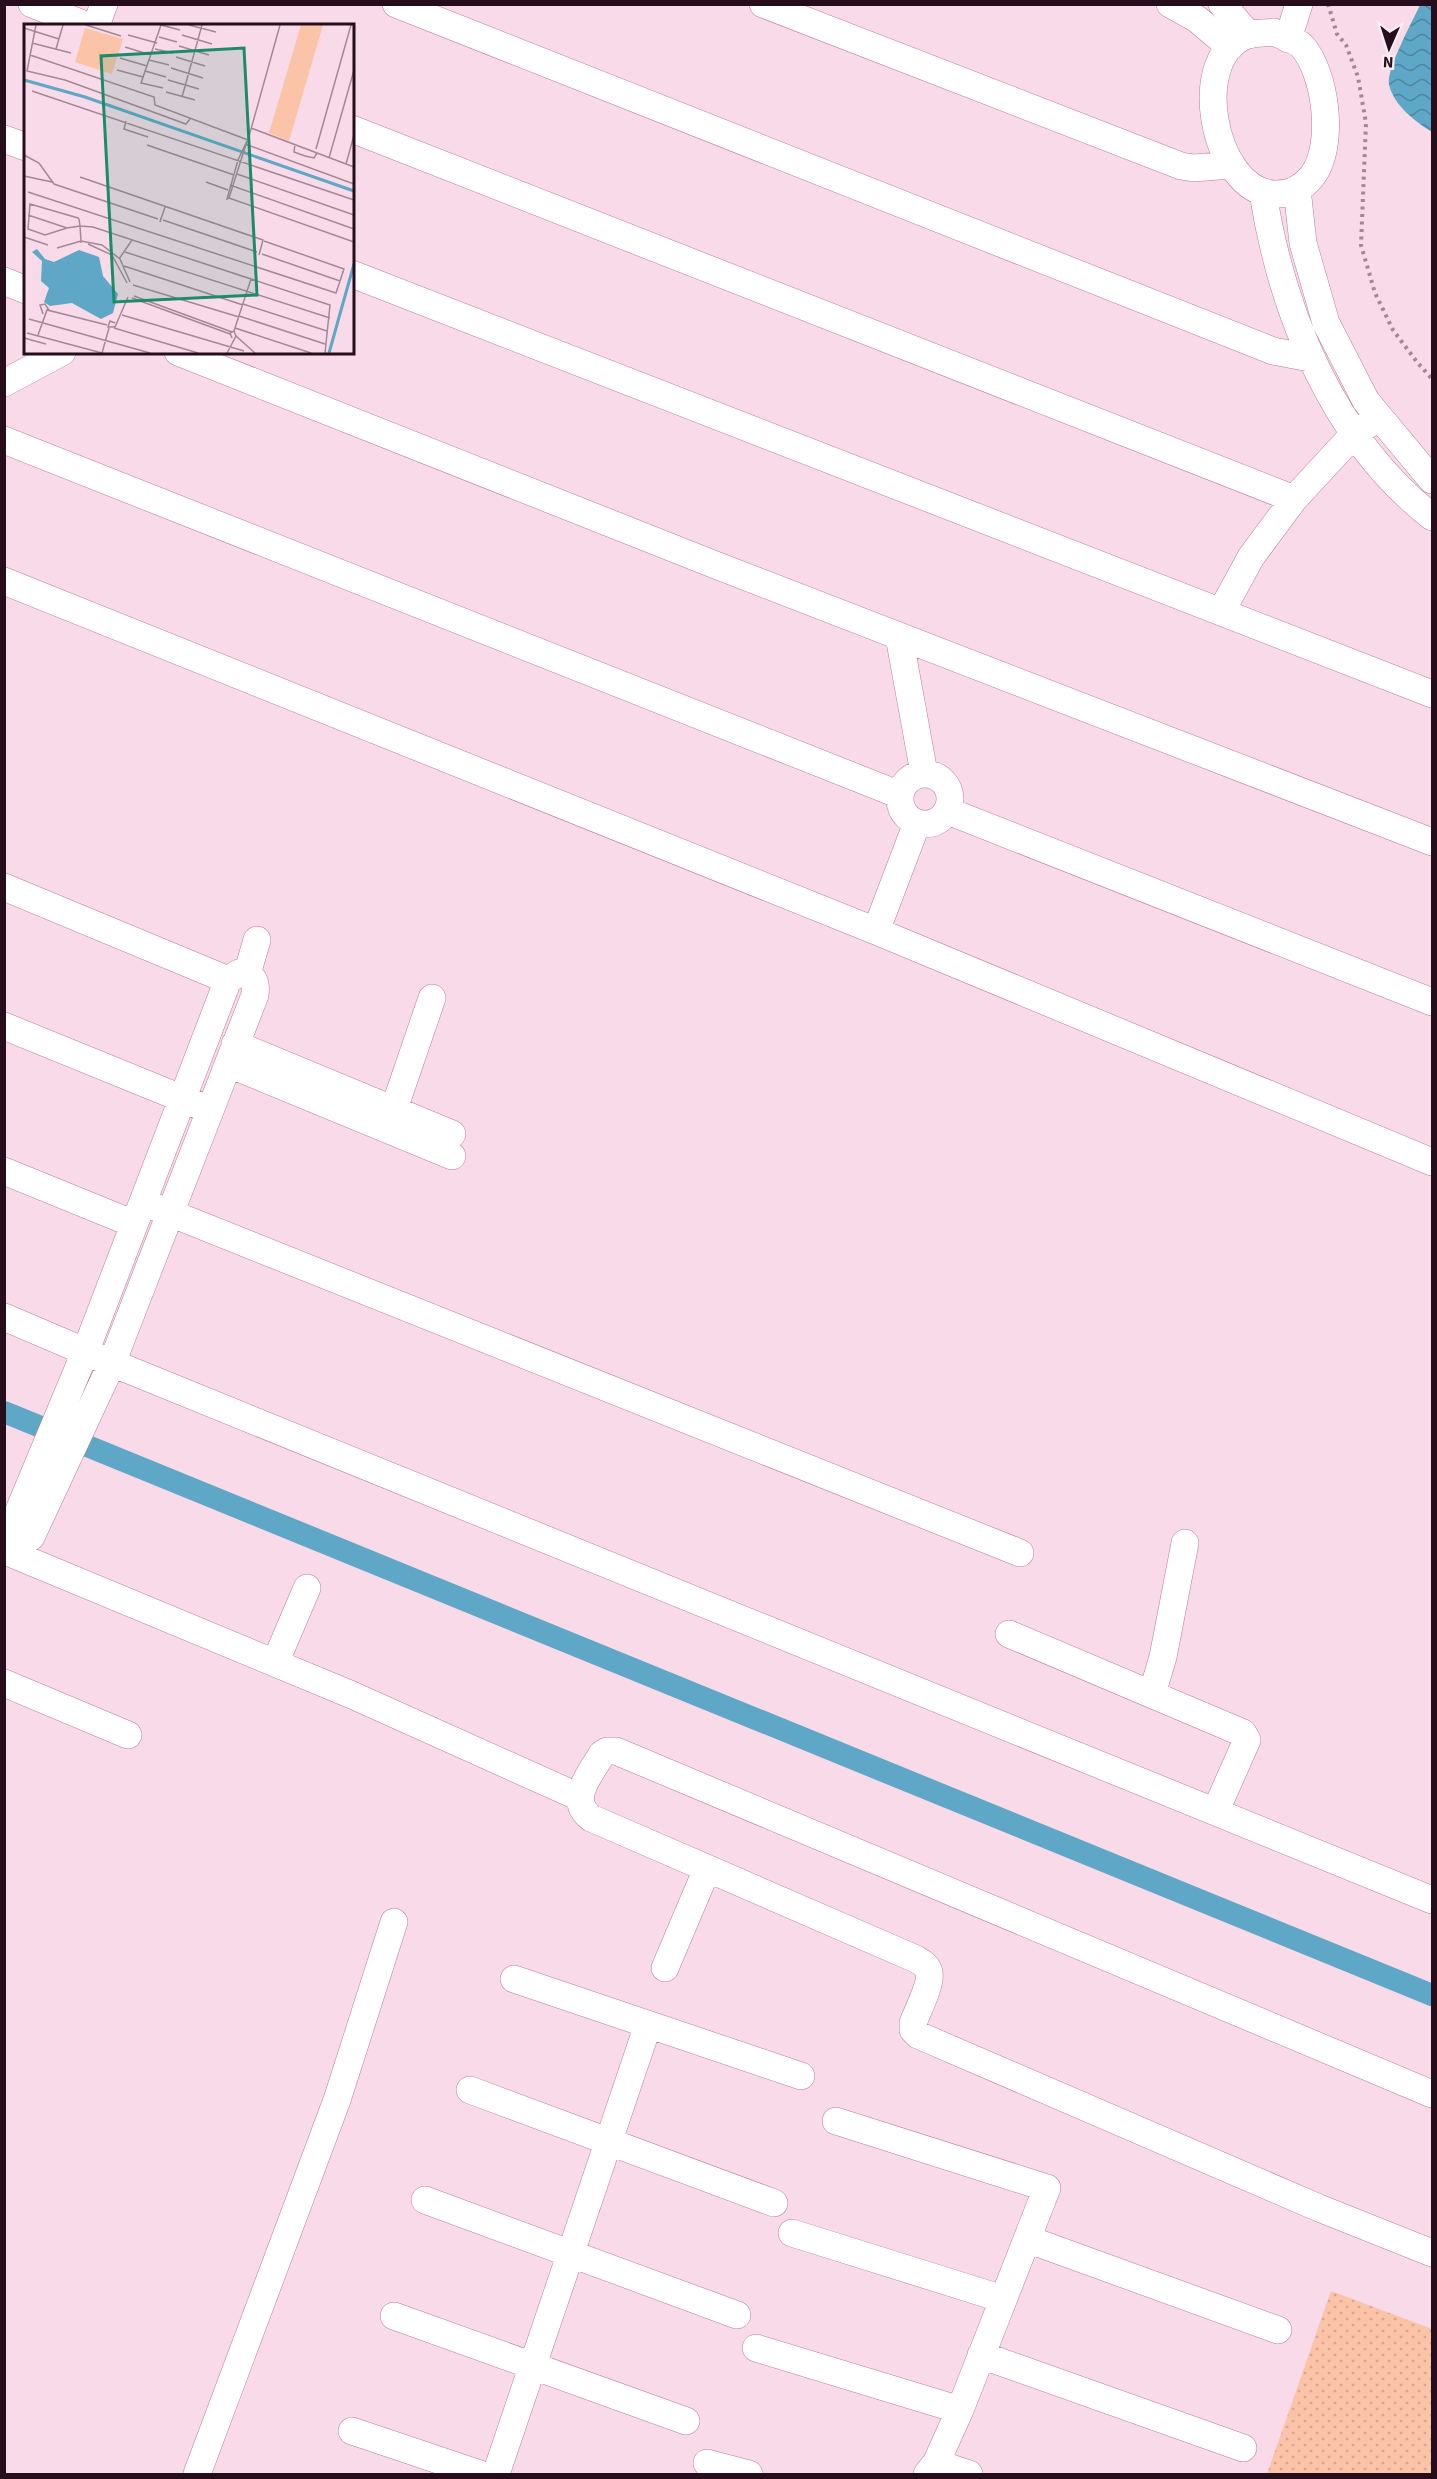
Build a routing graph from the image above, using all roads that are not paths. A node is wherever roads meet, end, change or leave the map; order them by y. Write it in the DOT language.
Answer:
graph roads {
  1 [pos="32,4"];
  2 [pos="104,4"];
  3 [pos="396,4"];
  4 [pos="764,4"];
  5 [pos="1170,4"];
  6 [pos="1222,4"];
  7 [pos="1299,4"];
  8 [pos="83,24"];
  9 [pos="97,24"];
  10 [pos="1288,39"];
  11 [pos="1240,41"];
  12 [pos="354,130"];
  13 [pos="4,139"];
  14 [pos="24,146"];
  15 [pos="1230,165"];
  16 [pos="1297,189"];
  17 [pos="1263,193"];
  18 [pos="354,275"];
  19 [pos="4,281"];
  20 [pos="24,289"];
  21 [pos="58,354"];
  22 [pos="183,354"];
  23 [pos="1310,358"];
  24 [pos="4,383"];
  25 [pos="1379,417"];
  26 [pos="1355,433"];
  27 [pos="4,440"];
  28 [pos="1432,480"];
  29 [pos="1294,499"];
  30 [pos="1432,517"];
  31 [pos="4,581"];
  32 [pos="1221,612"];
  33 [pos="899,636"];
  34 [pos="1432,694"];
  35 [pos="924,773"];
  36 [pos="900,795"];
  37 [pos="948,811"];
  38 [pos="917,823"];
  39 [pos="1432,842"];
  40 [pos="4,887"];
  41 [pos="876,931"];
  42 [pos="257,940"];
  43 [pos="238,977"];
  44 [pos="432,998"];
  45 [pos="1432,1002"];
  46 [pos="4,1026"];
  47 [pos="232,1054"];
  48 [pos="182,1099"];
  49 [pos="394,1109"];
  50 [pos="210,1110"];
  51 [pos="1432,1161"];
  52 [pos="4,1171"];
  53 [pos="138,1213"];
  54 [pos="170,1213"];
  55 [pos="4,1317"];
  56 [pos="86,1350"];
  57 [pos="112,1363"];
  58 [pos="44,1480"];
  59 [pos="23,1503"];
  60 [pos="1185,1543"];
  61 [pos="1020,1553"];
  62 [pos="9,1556"];
  63 [pos="307,1588"];
  64 [pos="1009,1634"];
  65 [pos="275,1663"];
  66 [pos="4,1683"];
  67 [pos="1152,1694"];
  68 [pos="128,1735"];
  69 [pos="579,1797"];
  70 [pos="1216,1810"];
  71 [pos="707,1869"];
  72 [pos="1432,1899"];
  73 [pos="394,1922"];
  74 [pos="665,1968"];
  75 [pos="514,1979"];
  76 [pos="648,2025"];
  77 [pos="801,2076"];
  78 [pos="470,2090"];
  79 [pos="1432,2094"];
  80 [pos="836,2121"];
  81 [pos="609,2142"];
  82 [pos="424,2200"];
  83 [pos="774,2203"];
  84 [pos="792,2233"];
  85 [pos="1027,2239"];
  86 [pos="1432,2253"];
  87 [pos="571,2254"];
  88 [pos="1003,2299"];
  89 [pos="737,2315"];
  90 [pos="394,2316"];
  91 [pos="1278,2330"];
  92 [pos="756,2348"];
  93 [pos="981,2355"];
  94 [pos="533,2366"];
  95 [pos="960,2410"];
  96 [pos="686,2421"];
  97 [pos="352,2431"];
  98 [pos="1243,2448"];
  99 [pos="707,2463"];
  100 [pos="931,2469"];
  101 [pos="196,2475"];
  102 [pos="480,2475"];
  103 [pos="496,2475"];
  104 [pos="749,2475"];
  105 [pos="969,2475"];
  1 -- 8 [label="street"];
  2 -- 9 [label="street"];
  3 -- 23 [label="street"];
  4 -- 15 [label="street"];
  5 -- 11 [label="street"];
  6 -- 11 [label="street"];
  7 -- 10 [label="street"];
  10 -- 11 [label="street"];
  10 -- 16 [label="street"];
  11 -- 15 [label="street"];
  12 -- 29 [label="street"];
  13 -- 14 [label="street"];
  15 -- 17 [label="street"];
  16 -- 17 [label="street"];
  16 -- 25 [label="street"];
  17 -- 23 [label="street"];
  18 -- 32 [label="street"];
  19 -- 20 [label="street"];
  21 -- 24 [label="street"];
  22 -- 33 [label="street"];
  23 -- 26 [label="street"];
  25 -- 26 [label="street"];
  25 -- 28 [label="street"];
  26 -- 29 [label="street"];
  26 -- 30 [label="street"];
  27 -- 36 [label="street"];
  29 -- 32 [label="street"];
  31 -- 41 [label="street"];
  32 -- 34 [label="street"];
  33 -- 35 [label="street"];
  33 -- 39 [label="street"];
  35 -- 36 [label="street"];
  35 -- 37 [label="street"];
  36 -- 38 [label="street"];
  37 -- 38 [label="street"];
  37 -- 45 [label="street"];
  38 -- 41 [label="street"];
  40 -- 43 [label="street"];
  41 -- 51 [label="street"];
  42 -- 43 [label="street"];
  43 -- 47 [label="street"];
  43 -- 48 [label="street"];
  44 -- 49 [label="street"];
  46 -- 48 [label="street"];
  47 -- 49 [label="street"];
  47 -- 49 [label="street"];
  47 -- 50 [label="street"];
  48 -- 50 [label="street"];
  48 -- 53 [label="street"];
  50 -- 54 [label="street"];
  52 -- 53 [label="street"];
  53 -- 54 [label="street"];
  53 -- 56 [label="street"];
  54 -- 57 [label="street"];
  54 -- 61 [label="street"];
  55 -- 56 [label="street"];
  56 -- 57 [label="street"];
  56 -- 58 [label="street"];
  57 -- 58 [label="street"];
  57 -- 70 [label="street"];
  58 -- 59 [label="street"];
  59 -- 62 [label="street"];
  60 -- 67 [label="street"];
  62 -- 65 [label="street"];
  63 -- 65 [label="street"];
  64 -- 67 [label="street"];
  65 -- 69 [label="street"];
  66 -- 68 [label="street"];
  67 -- 70 [label="street"];
  69 -- 71 [label="street"];
  69 -- 79 [label="street"];
  70 -- 72 [label="street"];
  71 -- 74 [label="street"];
  71 -- 86 [label="street"];
  73 -- 101 [label="street"];
  75 -- 76 [label="street"];
  76 -- 77 [label="street"];
  76 -- 81 [label="street"];
  78 -- 81 [label="street"];
  80 -- 85 [label="street"];
  81 -- 83 [label="street"];
  81 -- 87 [label="street"];
  82 -- 87 [label="street"];
  84 -- 88 [label="street"];
  85 -- 88 [label="street"];
  85 -- 91 [label="street"];
  87 -- 89 [label="street"];
  87 -- 94 [label="street"];
  88 -- 93 [label="street"];
  90 -- 94 [label="street"];
  92 -- 95 [label="street"];
  93 -- 95 [label="street"];
  93 -- 98 [label="street"];
  94 -- 96 [label="street"];
  94 -- 103 [label="street"];
  95 -- 100 [label="street"];
  97 -- 102 [label="street"];
  99 -- 104 [label="street"];
  100 -- 105 [label="street"];
}
